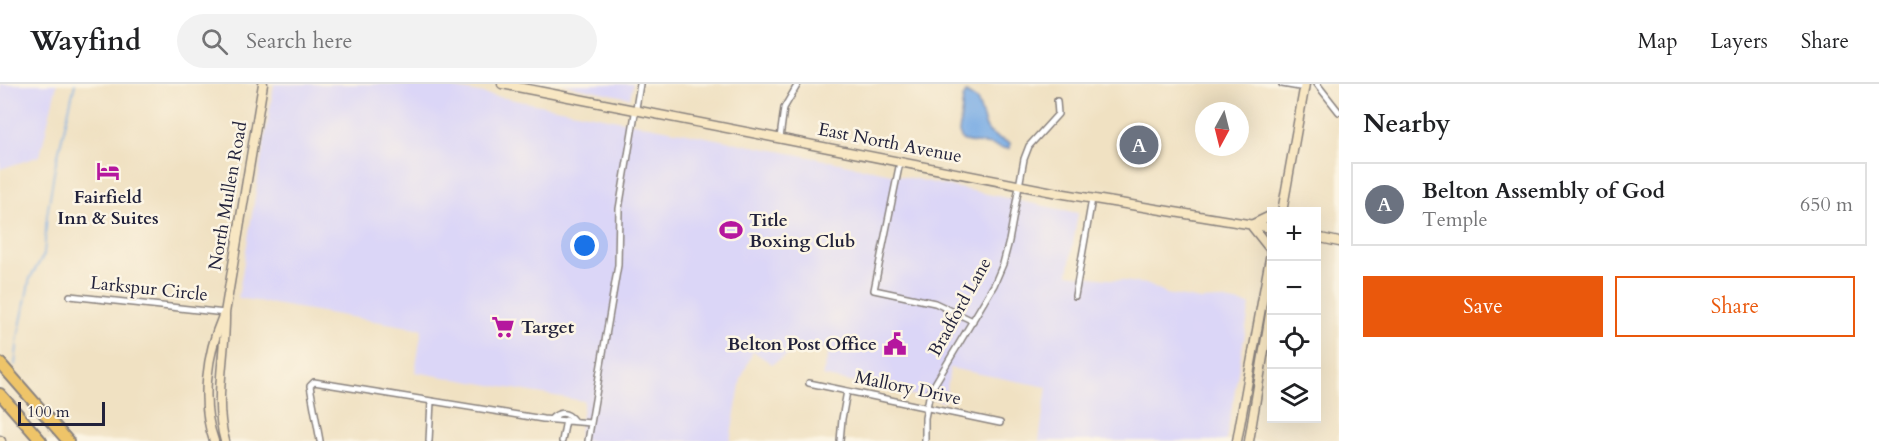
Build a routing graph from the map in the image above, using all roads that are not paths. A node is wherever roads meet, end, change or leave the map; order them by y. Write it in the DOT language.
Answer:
graph roads {
  1 [pos="263,84"];
  2 [pos="502,84"];
  3 [pos="640,84"];
  4 [pos="798,84"];
  5 [pos="1282,84"];
  6 [pos="1317,84"];
  7 [pos="1305,86"];
  8 [pos="1057,101"];
  9 [pos="634,110"];
  10 [pos="1339,112"];
  11 [pos="780,138"];
  12 [pos="900,162"];
  13 [pos="1020,186"];
  14 [pos="1092,199"];
  15 [pos="1283,207"];
  16 [pos="1267,217"];
  17 [pos="1251,225"];
  18 [pos="1267,227"];
  19 [pos="1321,238"];
  20 [pos="1339,242"];
  21 [pos="1267,243"];
  22 [pos="1269,261"];
  23 [pos="70,296"];
  24 [pos="1075,296"];
  25 [pos="225,313"];
  26 [pos="1270,315"];
  27 [pos="973,321"];
  28 [pos="0,363"];
  29 [pos="809,383"];
  30 [pos="847,390"];
  31 [pos="0,394"];
  32 [pos="431,401"];
  33 [pos="927,408"];
  34 [pos="550,420"];
  35 [pos="566,420"];
  36 [pos="574,421"];
  37 [pos="591,423"];
  38 [pos="1000,423"];
  39 [pos="41,441"];
  40 [pos="68,441"];
  41 [pos="214,441"];
  42 [pos="225,441"];
  43 [pos="320,441"];
  44 [pos="429,441"];
  45 [pos="562,441"];
  46 [pos="588,441"];
  47 [pos="840,441"];
  48 [pos="925,441"];
  49 [pos="1237,441"];
  50 [pos="1249,441"];
  1 -- 25 [label="main road, North Mullen Road"];
  2 -- 9 [label="main road, East North Avenue"];
  3 -- 9 [label="street"];
  4 -- 11 [label="street"];
  5 -- 7 [label="street"];
  6 -- 10 [label="street"];
  7 -- 15 [label="main road"];
  8 -- 13 [label="street, Bradford Lane"];
  9 -- 11 [label="main road, East North Avenue"];
  9 -- 37 [label="street"];
  11 -- 12 [label="main road, East North Avenue"];
  12 -- 13 [label="main road, East North Avenue"];
  12 -- 27 [label="street"];
  13 -- 14 [label="main road, East North Avenue"];
  13 -- 27 [label="street, Bradford Lane"];
  14 -- 17 [label="main road, East North Avenue"];
  14 -- 24 [label="street"];
  16 -- 17 [label="main road"];
  17 -- 18 [label="main road, East North Avenue"];
  17 -- 21 [label="main road"];
  19 -- 20 [label="main road"];
  22 -- 49 [label="main road"];
  23 -- 25 [label="street, Larkspur Circle"];
  25 -- 41 [label="main road"];
  25 -- 42 [label="main road"];
  26 -- 50 [label="main road"];
  27 -- 33 [label="street, Bradford Lane"];
  28 -- 40 [label="highway"];
  29 -- 30 [label="street, Mallory Drive"];
  30 -- 33 [label="street, Mallory Drive"];
  30 -- 47 [label="street"];
  31 -- 39 [label="highway"];
  32 -- 34 [label="street"];
  32 -- 43 [label="street"];
  32 -- 44 [label="street"];
  33 -- 38 [label="street, Mallory Drive"];
  33 -- 48 [label="street, Bradford Lane"];
  34 -- 35 [label="street"];
  34 -- 36 [label="street"];
  35 -- 36 [label="street"];
  35 -- 45 [label="street"];
  36 -- 37 [label="street"];
  37 -- 46 [label="street"];
}
